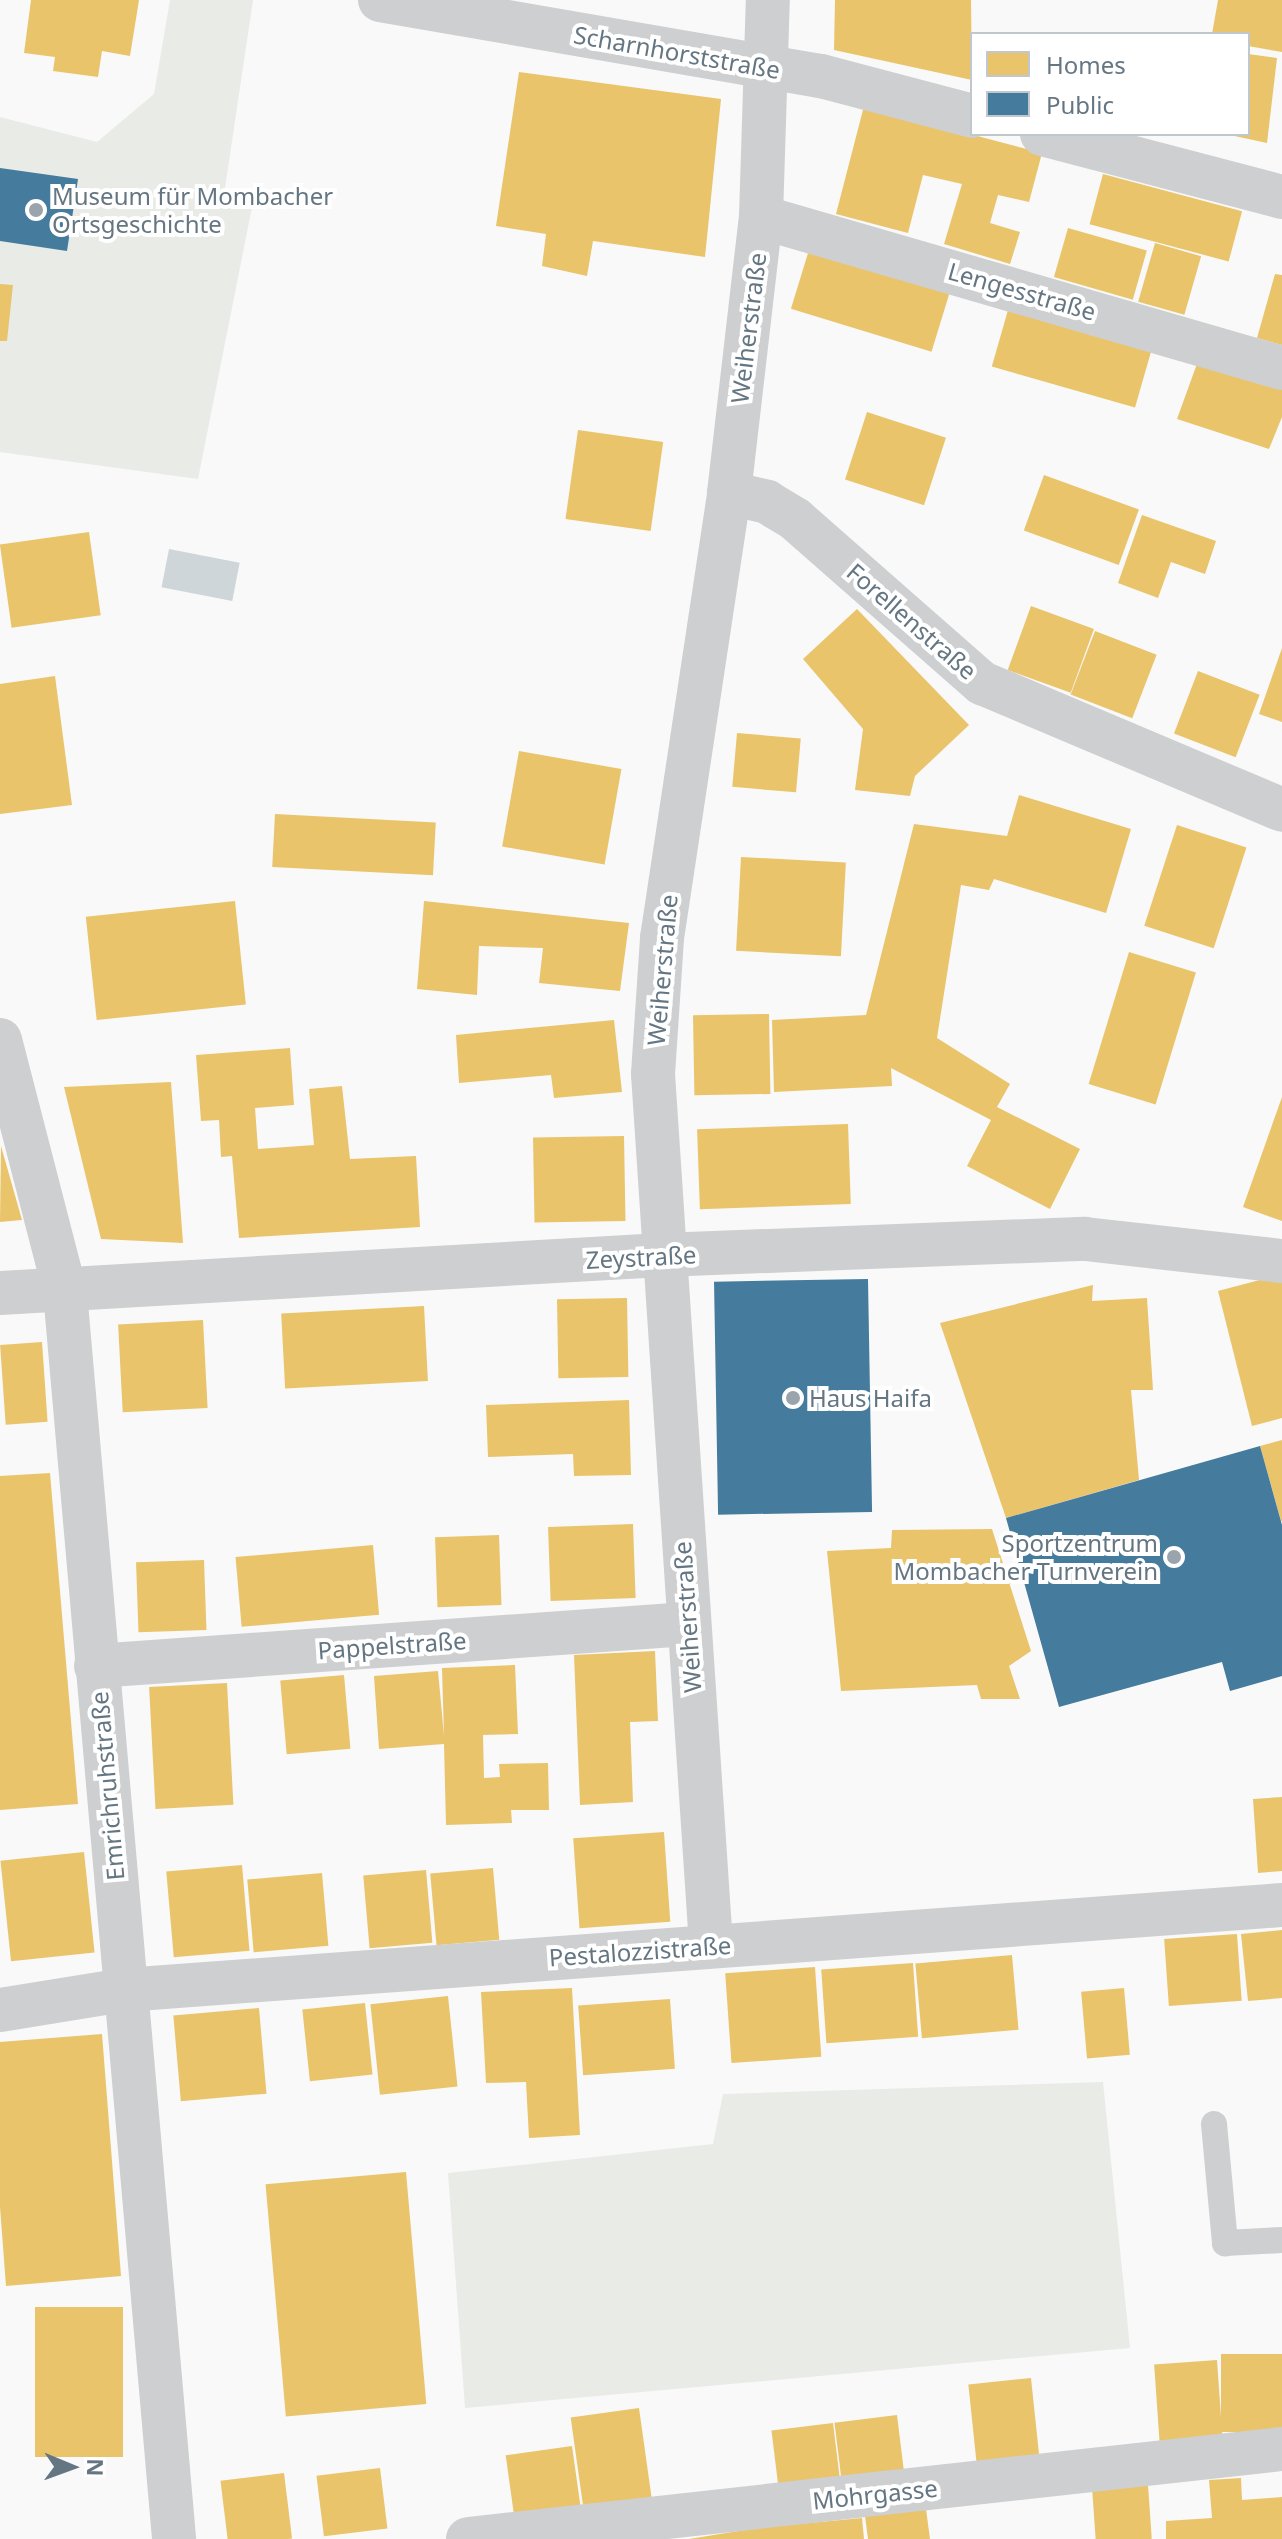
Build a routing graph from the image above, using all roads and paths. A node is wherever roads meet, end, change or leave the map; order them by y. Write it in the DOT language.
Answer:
graph roads {
  1 [pos="380,0"];
  2 [pos="768,0"];
  3 [pos="768,68"];
  4 [pos="970,116"];
  5 [pos="1050,136"];
  6 [pos="1282,197"];
  7 [pos="761,217"];
  8 [pos="1282,368"];
  9 [pos="729,493"];
  10 [pos="1282,810"];
  11 [pos="0,1040"];
  12 [pos="662,1255"];
  13 [pos="1282,1261"];
  14 [pos="65,1292"];
  15 [pos="0,1293"];
  16 [pos="688,1624"];
  17 [pos="96,1666"];
  18 [pos="1282,1905"];
  19 [pos="711,1945"];
  20 [pos="124,1990"];
  21 [pos="0,2010"];
  22 [pos="1214,2124"];
  23 [pos="1282,2240"];
  24 [pos="1282,2449"];
  25 [pos="174,2539"];
  26 [pos="468,2539"];
  1 -- 3 [label="street, Scharnhorststraße"];
  2 -- 3 [label="street, Weiherstraße"];
  3 -- 4 [label="street, Scharnhorststraße"];
  3 -- 7 [label="street, Weiherstraße"];
  5 -- 6 [label="street"];
  7 -- 8 [label="street, Lengesstraße"];
  7 -- 9 [label="street, Weiherstraße"];
  9 -- 10 [label="street, Forellenstraße"];
  9 -- 12 [label="street, Weiherstraße"];
  11 -- 14 [label="street, Emrichruhstraße"];
  12 -- 13 [label="street, Zeystraße"];
  12 -- 14 [label="street, Zeystraße"];
  12 -- 16 [label="street, Weiherstraße"];
  14 -- 15 [label="street, Zeystraße"];
  14 -- 17 [label="street, Emrichruhstraße"];
  16 -- 17 [label="street, Pappelstraße"];
  16 -- 19 [label="street, Weiherstraße"];
  17 -- 20 [label="street, Emrichruhstraße"];
  18 -- 19 [label="street, Pestalozzistraße"];
  19 -- 20 [label="street, Pestalozzistraße"];
  20 -- 21 [label="street, Pestalozzistraße"];
  20 -- 25 [label="street, Emrichruhstraße"];
  22 -- 23 [label="lane"];
  24 -- 26 [label="street, Mohrgasse"];
}
